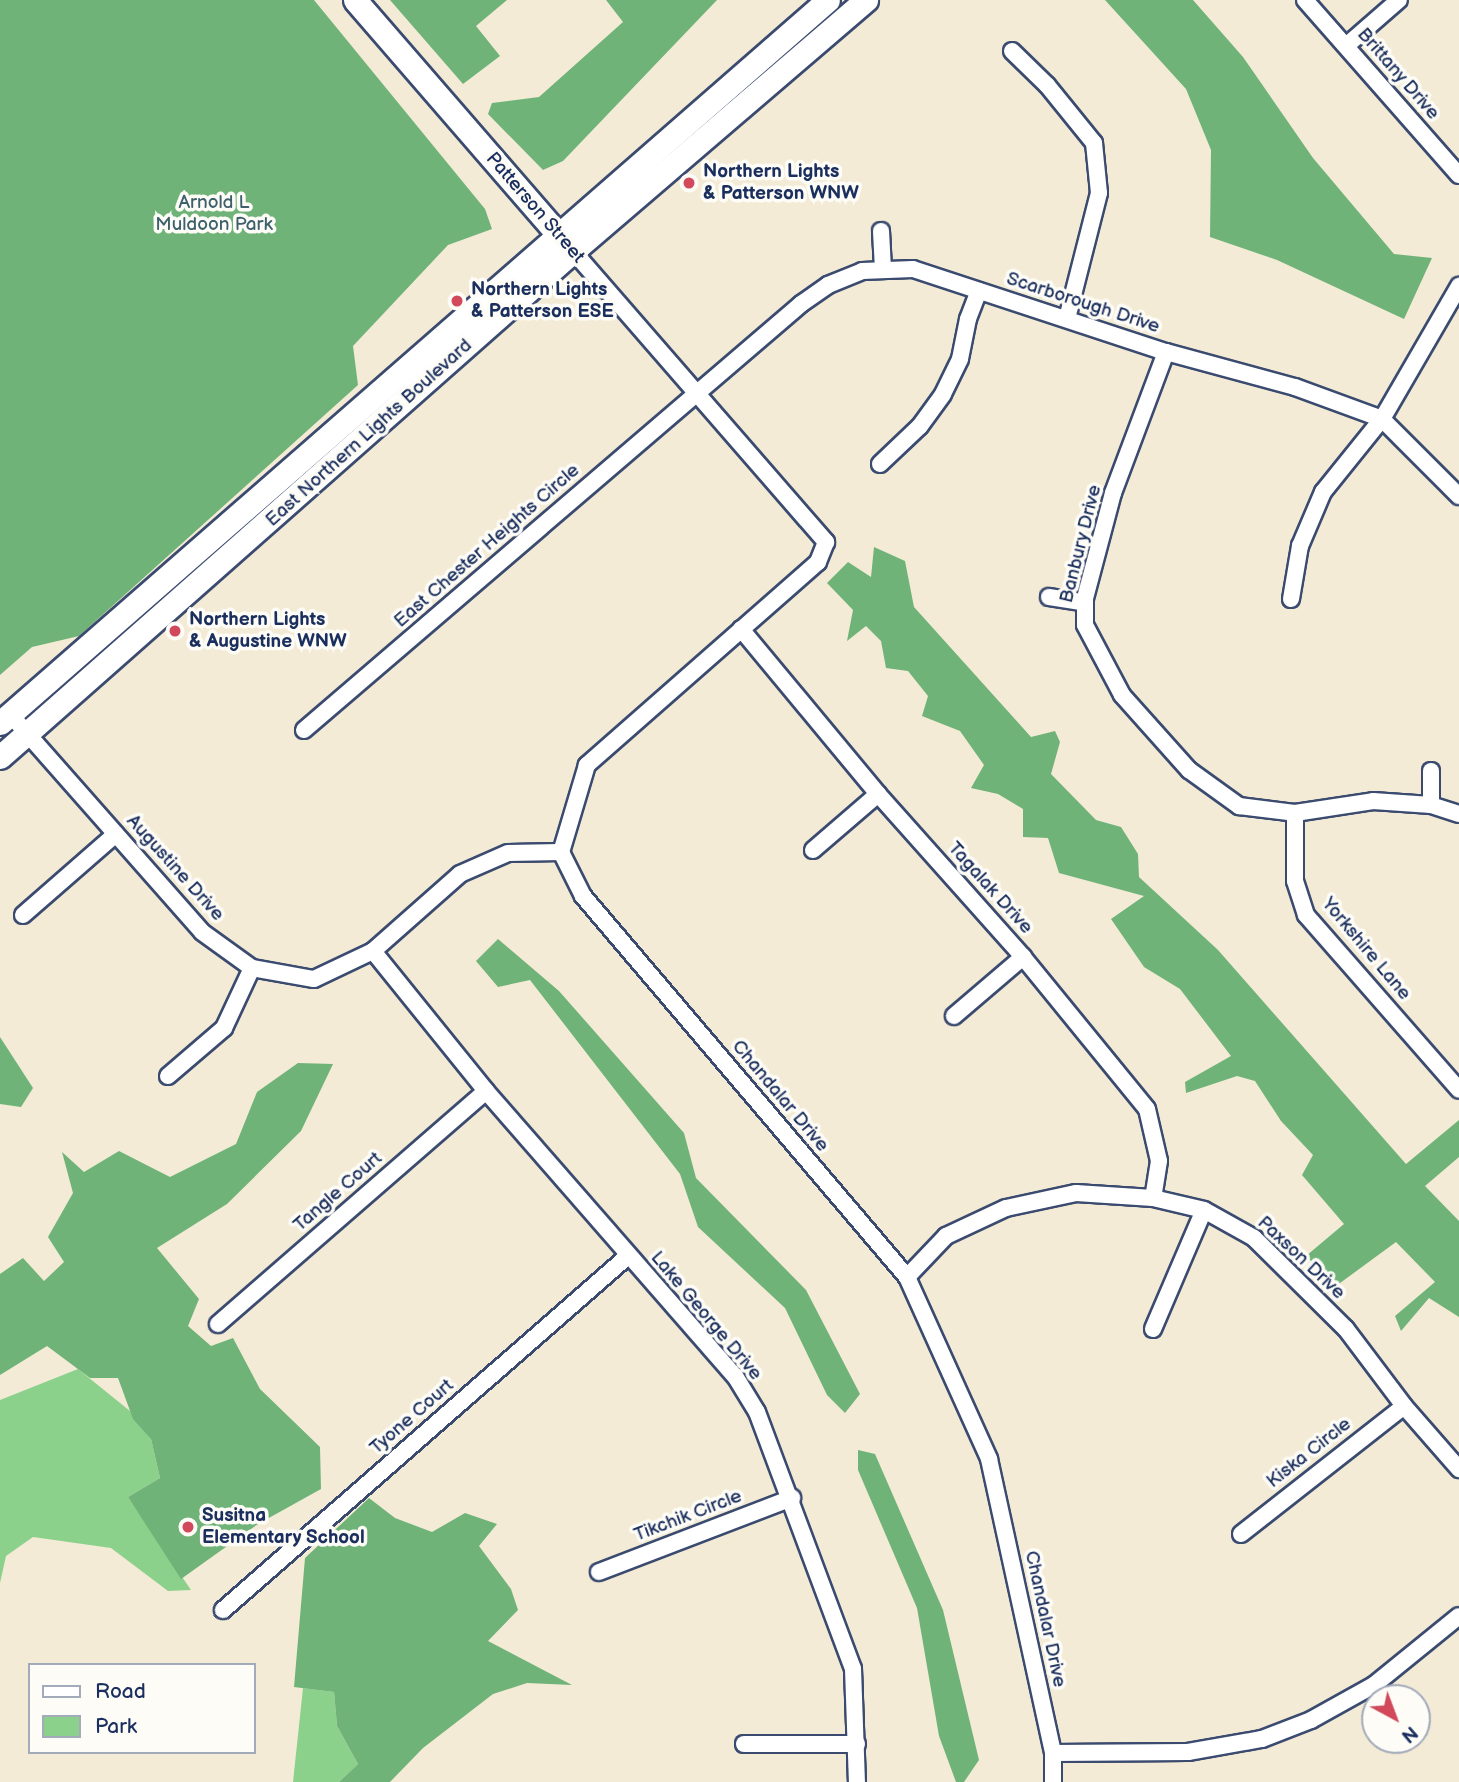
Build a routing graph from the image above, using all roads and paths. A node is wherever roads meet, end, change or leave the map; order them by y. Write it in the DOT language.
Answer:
graph roads {
  1 [pos="355,0"];
  2 [pos="828,0"];
  3 [pos="866,0"];
  4 [pos="1305,0"];
  5 [pos="1399,0"];
  6 [pos="1346,46"];
  7 [pos="1012,51"];
  8 [pos="1459,175"];
  9 [pos="881,231"];
  10 [pos="566,243"];
  11 [pos="883,270"];
  12 [pos="979,291"];
  13 [pos="1458,292"];
  14 [pos="1066,319"];
  15 [pos="1166,352"];
  16 [pos="697,393"];
  17 [pos="1382,419"];
  18 [pos="880,464"];
  19 [pos="1459,496"];
  20 [pos="1049,597"];
  21 [pos="1292,599"];
  22 [pos="1085,603"];
  23 [pos="741,629"];
  24 [pos="5,719"];
  25 [pos="304,730"];
  26 [pos="27,733"];
  27 [pos="0,757"];
  28 [pos="1432,771"];
  29 [pos="878,794"];
  30 [pos="1431,805"];
  31 [pos="1295,813"];
  32 [pos="1459,814"];
  33 [pos="116,834"];
  34 [pos="813,850"];
  35 [pos="561,852"];
  36 [pos="23,915"];
  37 [pos="373,951"];
  38 [pos="1023,957"];
  39 [pos="252,968"];
  40 [pos="954,1016"];
  41 [pos="168,1076"];
  42 [pos="1459,1090"];
  43 [pos="486,1091"];
  44 [pos="1153,1198"];
  45 [pos="1204,1210"];
  46 [pos="628,1256"];
  47 [pos="906,1277"];
  48 [pos="218,1324"];
  49 [pos="1153,1329"];
  50 [pos="1404,1406"];
  51 [pos="1459,1469"];
  52 [pos="792,1498"];
  53 [pos="1241,1534"];
  54 [pos="599,1572"];
  55 [pos="223,1610"];
  56 [pos="1459,1616"];
  57 [pos="744,1744"];
  58 [pos="857,1744"];
  59 [pos="1053,1753"];
  60 [pos="857,1782"];
  61 [pos="1052,1782"];
  1 -- 10 [label="main road, Patterson Street"];
  2 -- 10 [label="main road, East Northern Lights Boulevard"];
  3 -- 10 [label="main road, East Northern Lights Boulevard"];
  4 -- 6 [label="street, Brittany Drive"];
  5 -- 6 [label="street"];
  6 -- 8 [label="street, Brittany Drive"];
  7 -- 14 [label="street"];
  9 -- 11 [label="street"];
  10 -- 16 [label="street, Patterson Street"];
  10 -- 24 [label="main road, East Northern Lights Boulevard"];
  10 -- 26 [label="main road, East Northern Lights Boulevard"];
  11 -- 12 [label="street, Scarborough Drive"];
  11 -- 16 [label="street, Scarborough Drive"];
  12 -- 14 [label="street, Scarborough Drive"];
  12 -- 18 [label="street"];
  13 -- 17 [label="street"];
  14 -- 15 [label="street, Scarborough Drive"];
  15 -- 17 [label="street, Scarborough Drive"];
  15 -- 22 [label="street, Banbury Drive"];
  16 -- 23 [label="street, Patterson Street"];
  16 -- 25 [label="street, East Chester Heights Circle"];
  17 -- 19 [label="street, Scarborough Drive"];
  17 -- 21 [label="street"];
  20 -- 22 [label="street"];
  22 -- 31 [label="street, Banbury Drive"];
  23 -- 29 [label="street, Tagalak Drive"];
  23 -- 35 [label="street"];
  24 -- 26 [label="street, Augustine Drive"];
  26 -- 27 [label="main road, East Northern Lights Boulevard"];
  26 -- 33 [label="street, Augustine Drive"];
  28 -- 30 [label="street"];
  29 -- 34 [label="street"];
  29 -- 38 [label="street, Tagalak Drive"];
  30 -- 31 [label="street, Banbury Drive"];
  30 -- 32 [label="street, Banbury Drive"];
  31 -- 42 [label="street, Yorkshire Lane"];
  33 -- 36 [label="street"];
  33 -- 39 [label="street, Augustine Drive"];
  35 -- 37 [label="street, Augustine Drive"];
  35 -- 47 [label="street, Chandalar Drive"];
  37 -- 39 [label="street, Augustine Drive"];
  37 -- 43 [label="street, Lake George Drive"];
  38 -- 40 [label="street"];
  38 -- 44 [label="street, Tagalak Drive"];
  39 -- 41 [label="street"];
  43 -- 46 [label="street, Lake George Drive"];
  43 -- 48 [label="street, Tangle Court"];
  44 -- 45 [label="street, Paxson Drive"];
  44 -- 47 [label="street, Paxson Drive"];
  45 -- 49 [label="street"];
  45 -- 50 [label="street, Paxson Drive"];
  46 -- 52 [label="street, Lake George Drive"];
  46 -- 55 [label="street, Tyone Court"];
  47 -- 59 [label="street, Chandalar Drive"];
  50 -- 51 [label="street, Paxson Drive"];
  50 -- 53 [label="street, Kiska Circle"];
  52 -- 54 [label="street, Tikchik Circle"];
  52 -- 58 [label="street, Lake George Drive"];
  56 -- 59 [label="street"];
  57 -- 58 [label="street"];
  58 -- 60 [label="street, Lake George Drive"];
  59 -- 61 [label="street, Chandalar Drive"];
}
